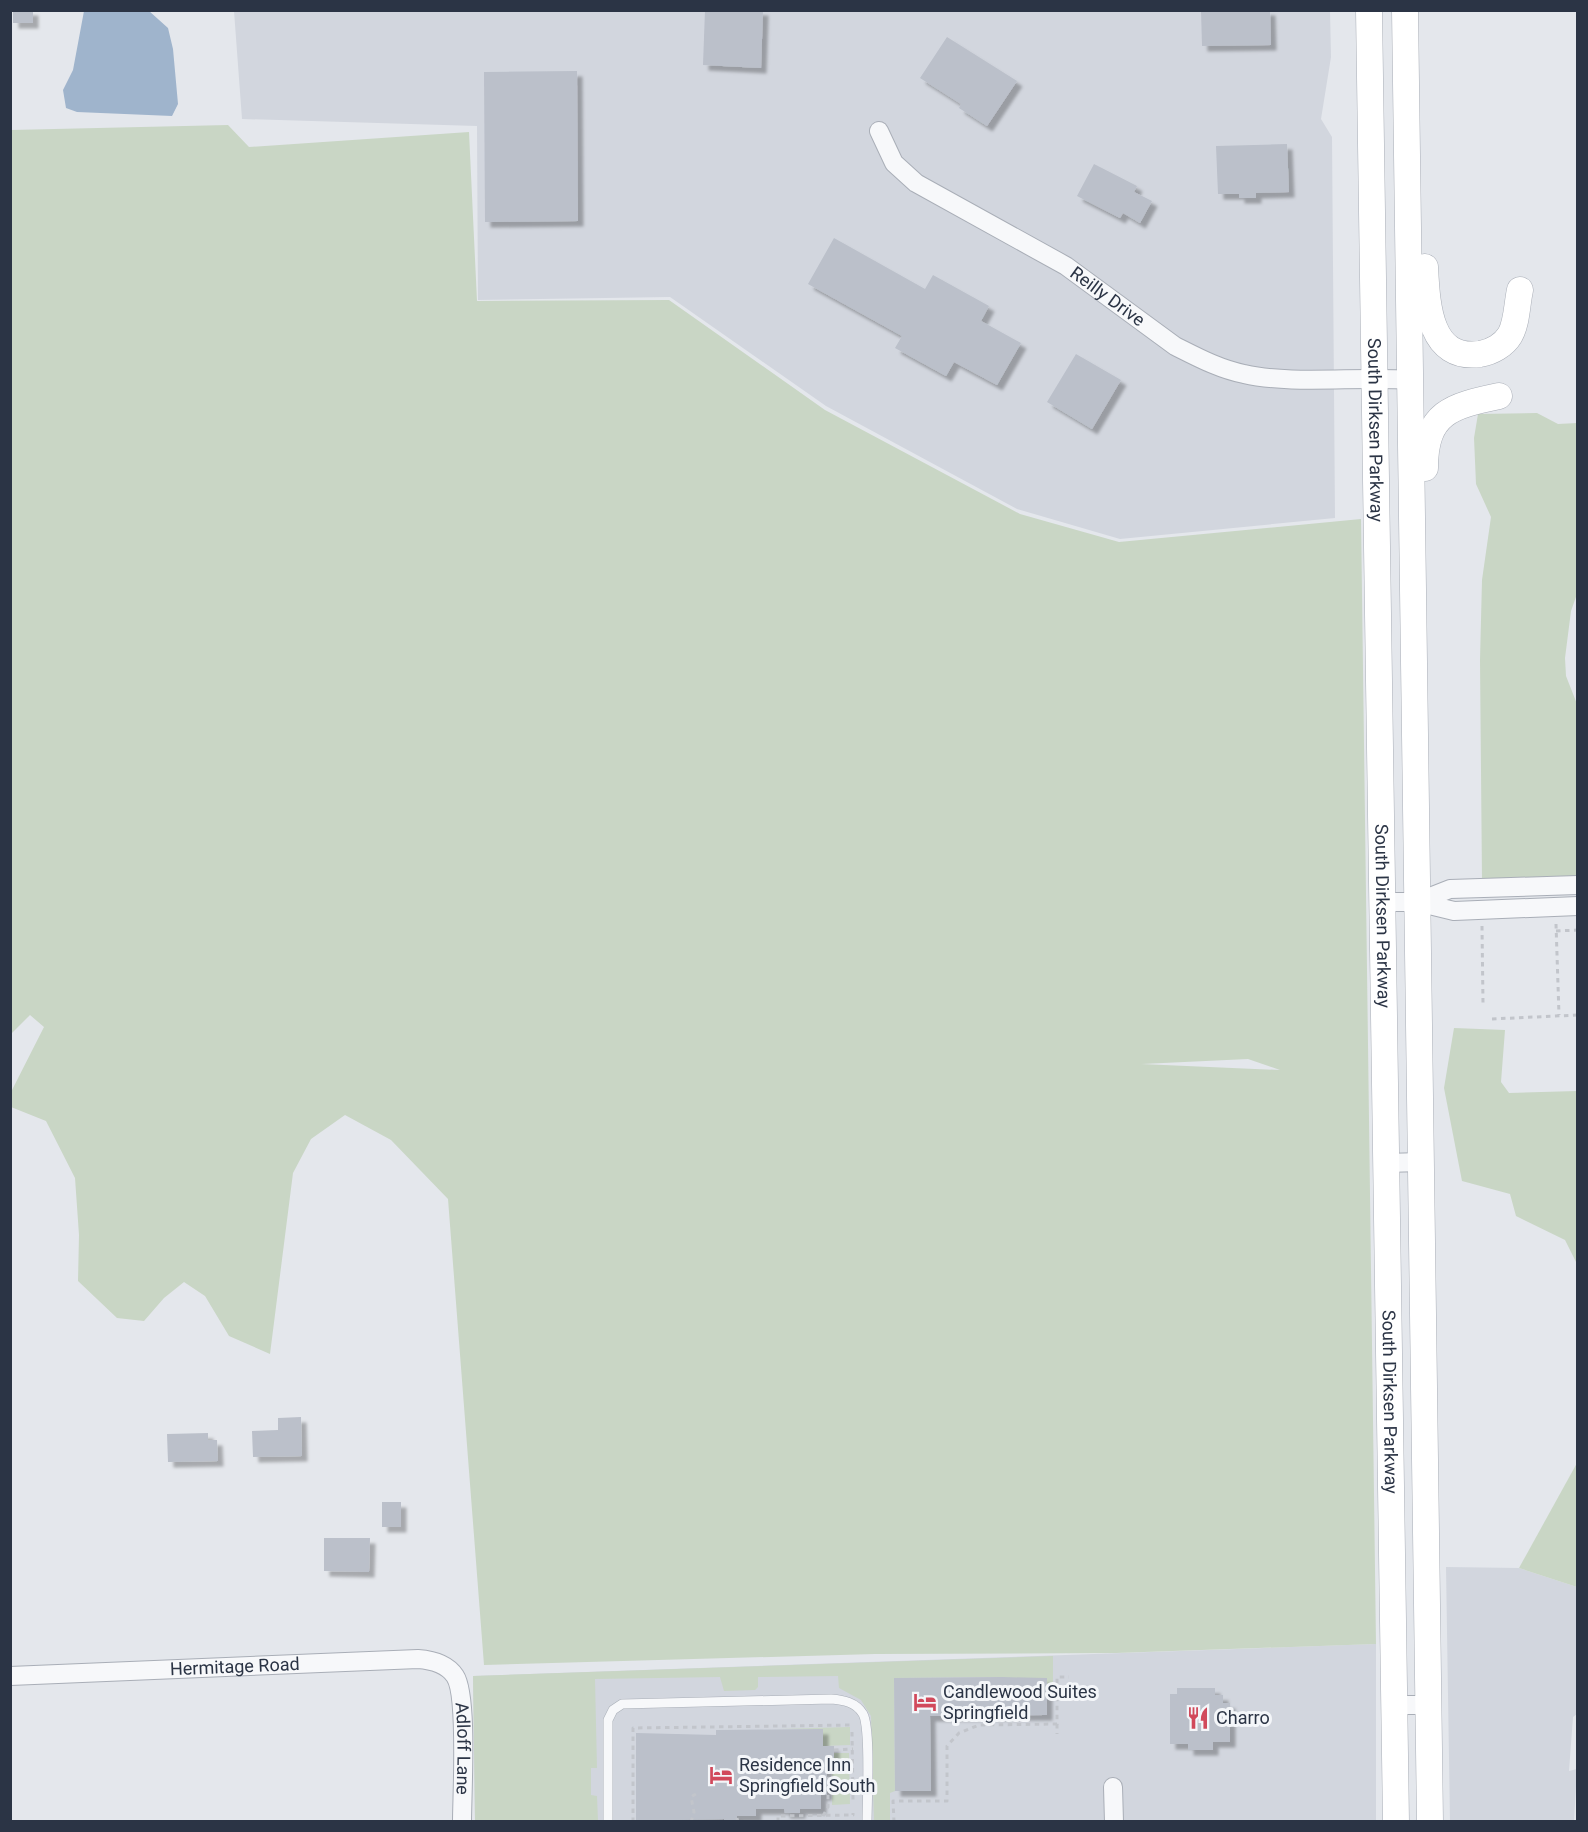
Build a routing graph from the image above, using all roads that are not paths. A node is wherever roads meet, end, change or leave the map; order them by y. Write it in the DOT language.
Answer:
graph roads {
  1 [pos="1369,10"];
  2 [pos="1405,10"];
  3 [pos="1407,130"];
  4 [pos="879,131"];
  5 [pos="1520,290"];
  6 [pos="1374,378"];
  7 [pos="1411,380"];
  8 [pos="1499,396"];
  9 [pos="1415,716"];
  10 [pos="1578,885"];
  11 [pos="1382,902"];
  12 [pos="1417,902"];
  13 [pos="1578,906"];
  14 [pos="1421,1162"];
  15 [pos="1386,1163"];
  16 [pos="455,1675"];
  17 [pos="10,1676"];
  18 [pos="1394,1705"];
  19 [pos="1428,1705"];
  20 [pos="1113,1787"];
  21 [pos="462,1821"];
  22 [pos="608,1821"];
  23 [pos="867,1821"];
  24 [pos="1114,1821"];
  25 [pos="1396,1821"];
  26 [pos="1430,1821"];
  1 -- 6 [label="main road, South Dirksen Parkway"];
  2 -- 3 [label="main road, South Dirksen Parkway"];
  3 -- 5 [label="main road"];
  3 -- 7 [label="main road, South Dirksen Parkway"];
  4 -- 6 [label="street, Reilly Drive"];
  6 -- 7 [label="street, Reilly Drive"];
  6 -- 11 [label="main road, South Dirksen Parkway"];
  7 -- 9 [label="main road, South Dirksen Parkway"];
  8 -- 9 [label="main road"];
  9 -- 12 [label="main road, South Dirksen Parkway"];
  10 -- 12 [label="street"];
  11 -- 12 [label="street"];
  11 -- 15 [label="main road, South Dirksen Parkway"];
  12 -- 13 [label="street"];
  12 -- 14 [label="main road, South Dirksen Parkway"];
  14 -- 15 [label="street"];
  14 -- 19 [label="main road, South Dirksen Parkway"];
  15 -- 18 [label="main road, South Dirksen Parkway"];
  16 -- 17 [label="street, Hermitage Road"];
  16 -- 21 [label="street, Adloff Lane"];
  18 -- 19 [label="street"];
  18 -- 25 [label="main road, South Dirksen Parkway"];
  19 -- 26 [label="main road, South Dirksen Parkway"];
  20 -- 24 [label="street"];
  22 -- 23 [label="lane"];
}
